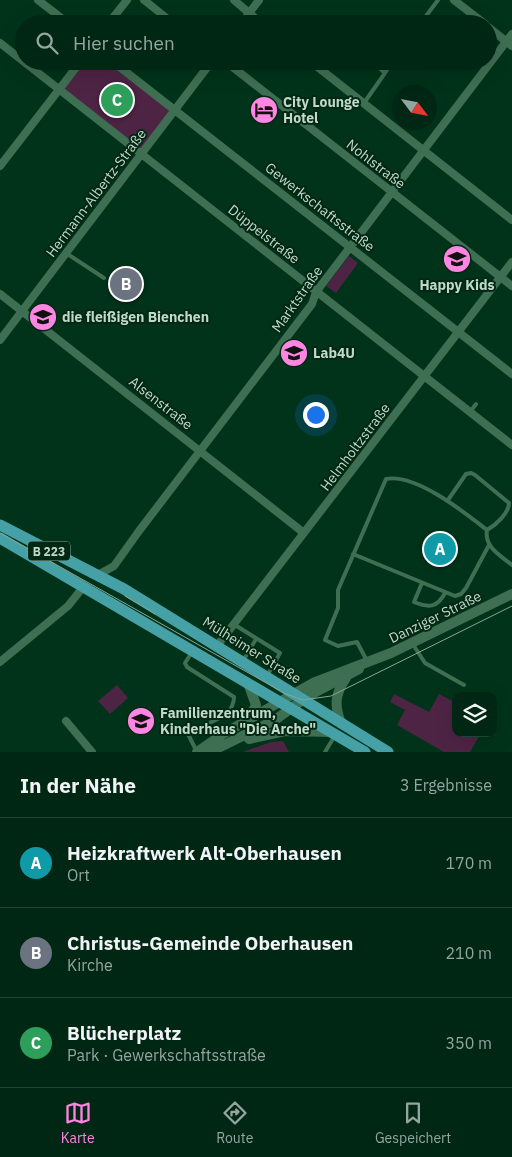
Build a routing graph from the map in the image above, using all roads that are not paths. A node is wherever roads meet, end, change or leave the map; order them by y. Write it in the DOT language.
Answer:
graph roads {
  1 [pos="38,0"];
  2 [pos="127,0"];
  3 [pos="144,0"];
  4 [pos="234,0"];
  5 [pos="259,0"];
  6 [pos="438,0"];
  7 [pos="454,0"];
  8 [pos="250,12"];
  9 [pos="57,15"];
  10 [pos="115,15"];
  11 [pos="163,15"];
  12 [pos="248,15"];
  13 [pos="253,15"];
  14 [pos="427,15"];
  15 [pos="473,15"];
  16 [pos="497,34"];
  17 [pos="512,34"];
  18 [pos="0,43"];
  19 [pos="509,43"];
  20 [pos="15,55"];
  21 [pos="497,58"];
  22 [pos="35,70"];
  23 [pos="74,70"];
  24 [pos="124,70"];
  25 [pos="205,70"];
  26 [pos="236,70"];
  27 [pos="321,70"];
  28 [pos="382,70"];
  29 [pos="387,70"];
  30 [pos="488,70"];
  31 [pos="385,73"];
  32 [pos="59,89"];
  33 [pos="364,104"];
  34 [pos="175,110"];
  35 [pos="424,151"];
  36 [pos="142,155"];
  37 [pos="0,166"];
  38 [pos="392,192"];
  39 [pos="512,220"];
  40 [pos="350,246"];
  41 [pos="66,253"];
  42 [pos="512,262"];
  43 [pos="501,277"];
  44 [pos="104,278"];
  45 [pos="512,286"];
  46 [pos="316,292"];
  47 [pos="0,294"];
  48 [pos="22,311"];
  49 [pos="459,332"];
  50 [pos="0,340"];
  51 [pos="512,374"];
  52 [pos="425,376"];
  53 [pos="476,404"];
  54 [pos="470,412"];
  55 [pos="512,445"];
  56 [pos="200,449"];
  57 [pos="448,500"];
  58 [pos="0,525"];
  59 [pos="487,530"];
  60 [pos="304,533"];
  61 [pos="0,538"];
  62 [pos="489,545"];
  63 [pos="353,554"];
  64 [pos="512,565"];
  65 [pos="98,575"];
  66 [pos="422,583"];
  67 [pos="84,586"];
  68 [pos="446,593"];
  69 [pos="512,594"];
  70 [pos="235,625"];
  71 [pos="256,639"];
  72 [pos="412,643"];
  73 [pos="217,646"];
  74 [pos="195,652"];
  75 [pos="0,662"];
  76 [pos="243,662"];
  77 [pos="368,663"];
  78 [pos="267,676"];
  79 [pos="346,676"];
  80 [pos="248,683"];
  81 [pos="464,686"];
  82 [pos="299,697"];
  83 [pos="286,705"];
  84 [pos="246,721"];
  85 [pos="66,722"];
  86 [pos="341,723"];
  87 [pos="333,733"];
  88 [pos="228,744"];
  89 [pos="92,752"];
  90 [pos="197,752"];
  91 [pos="210,752"];
  92 [pos="325,752"];
  93 [pos="365,752"];
  94 [pos="388,752"];
  1 -- 9 [label="street"];
  2 -- 10 [label="street"];
  3 -- 11 [label="street"];
  4 -- 8 [label="street"];
  5 -- 8 [label="street"];
  6 -- 14 [label="lane"];
  7 -- 15 [label="street"];
  8 -- 12 [label="street"];
  8 -- 13 [label="street"];
  16 -- 19 [label="street"];
  17 -- 19 [label="street, Marktstraße"];
  18 -- 20 [label="street, Düppelstraße"];
  19 -- 21 [label="street, Marktstraße"];
  22 -- 32 [label="street, Düppelstraße"];
  23 -- 32 [label="street"];
  24 -- 34 [label="street, Gewerkschaftsstraße"];
  25 -- 34 [label="street, Hermann-Albertz-Straße"];
  26 -- 38 [label="street, Nohlstraße"];
  27 -- 33 [label="street"];
  28 -- 31 [label="lane"];
  29 -- 31 [label="lane"];
  30 -- 35 [label="street, Marktstraße"];
  31 -- 33 [label="lane"];
  32 -- 36 [label="street, Düppelstraße"];
  32 -- 37 [label="street"];
  33 -- 35 [label="street"];
  34 -- 36 [label="street, Hermann-Albertz-Straße"];
  34 -- 40 [label="street, Gewerkschaftsstraße"];
  35 -- 38 [label="street, Marktstraße"];
  35 -- 39 [label="street"];
  36 -- 41 [label="street, Hermann-Albertz-Straße"];
  36 -- 46 [label="street, Düppelstraße"];
  38 -- 40 [label="street, Marktstraße"];
  38 -- 43 [label="street, Nohlstraße"];
  40 -- 46 [label="street, Marktstraße"];
  40 -- 49 [label="street, Gewerkschaftsstraße"];
  41 -- 44 [label="lane"];
  41 -- 48 [label="street, Hermann-Albertz-Straße"];
  42 -- 43 [label="street, Helmholtzstraße"];
  43 -- 45 [label="street, Nohlstraße"];
  43 -- 49 [label="street, Helmholtzstraße"];
  46 -- 52 [label="street, Düppelstraße"];
  46 -- 56 [label="street, Marktstraße"];
  47 -- 48 [label="street, Alsenstraße"];
  48 -- 50 [label="street, Hermann-Albertz-Straße"];
  48 -- 56 [label="street, Alsenstraße"];
  49 -- 51 [label="street, Gewerkschaftsstraße"];
  49 -- 52 [label="street, Helmholtzstraße"];
  52 -- 54 [label="street, Düppelstraße"];
  52 -- 60 [label="street, Helmholtzstraße"];
  53 -- 54 [label="lane"];
  54 -- 55 [label="street, Düppelstraße"];
  56 -- 60 [label="street, Alsenstraße"];
  56 -- 65 [label="street, Marktstraße"];
  57 -- 59 [label="lane"];
  57 -- 59 [label="lane"];
  57 -- 63 [label="lane"];
  58 -- 65 [label="main road, Mülheimer Straße / B 223"];
  59 -- 62 [label="lane"];
  60 -- 70 [label="street, Helmholtzstraße"];
  61 -- 67 [label="main road, B 223"];
  62 -- 64 [label="lane"];
  62 -- 68 [label="lane"];
  63 -- 66 [label="lane"];
  63 -- 77 [label="lane"];
  65 -- 67 [label="main road"];
  65 -- 73 [label="main road, Mülheimer Straße / B 223"];
  66 -- 68 [label="lane"];
  66 -- 68 [label="lane"];
  67 -- 74 [label="main road, B 223"];
  67 -- 75 [label="street"];
  69 -- 72 [label="main road, Danziger Straße"];
  70 -- 71 [label="lane"];
  70 -- 73 [label="street, Helmholtzstraße"];
  71 -- 76 [label="lane"];
  71 -- 78 [label="lane"];
  72 -- 77 [label="main road, Danziger Straße"];
  72 -- 81 [label="lane"];
  73 -- 74 [label="main road"];
  73 -- 76 [label="main road, Mülheimer Straße / B 223"];
  74 -- 80 [label="main road, B 223"];
  74 -- 90 [label="lane"];
  76 -- 78 [label="main road, Mülheimer Straße / B 223"];
  77 -- 79 [label="main road, Danziger Straße"];
  77 -- 82 [label="main road, Danziger Straße"];
  78 -- 82 [label="main road, Mülheimer Straße / B 223"];
  79 -- 82 [label="main road, Danziger Straße"];
  79 -- 86 [label="main road"];
  80 -- 83 [label="main road, B 223"];
  80 -- 84 [label="main road"];
  82 -- 83 [label="main road, Danziger Straße"];
  82 -- 86 [label="main road, Mülheimer Straße / B 223"];
  83 -- 84 [label="main road, Danziger Straße"];
  83 -- 87 [label="main road, B 223"];
  83 -- 88 [label="main road, Danziger Straße"];
  84 -- 90 [label="main road, Danziger Straße"];
  85 -- 89 [label="street"];
  86 -- 94 [label="main road, Mülheimer Straße / B 223"];
  87 -- 88 [label="main road"];
  87 -- 92 [label="lane"];
  87 -- 93 [label="main road, B 223"];
  88 -- 91 [label="main road, Danziger Straße"];
}
